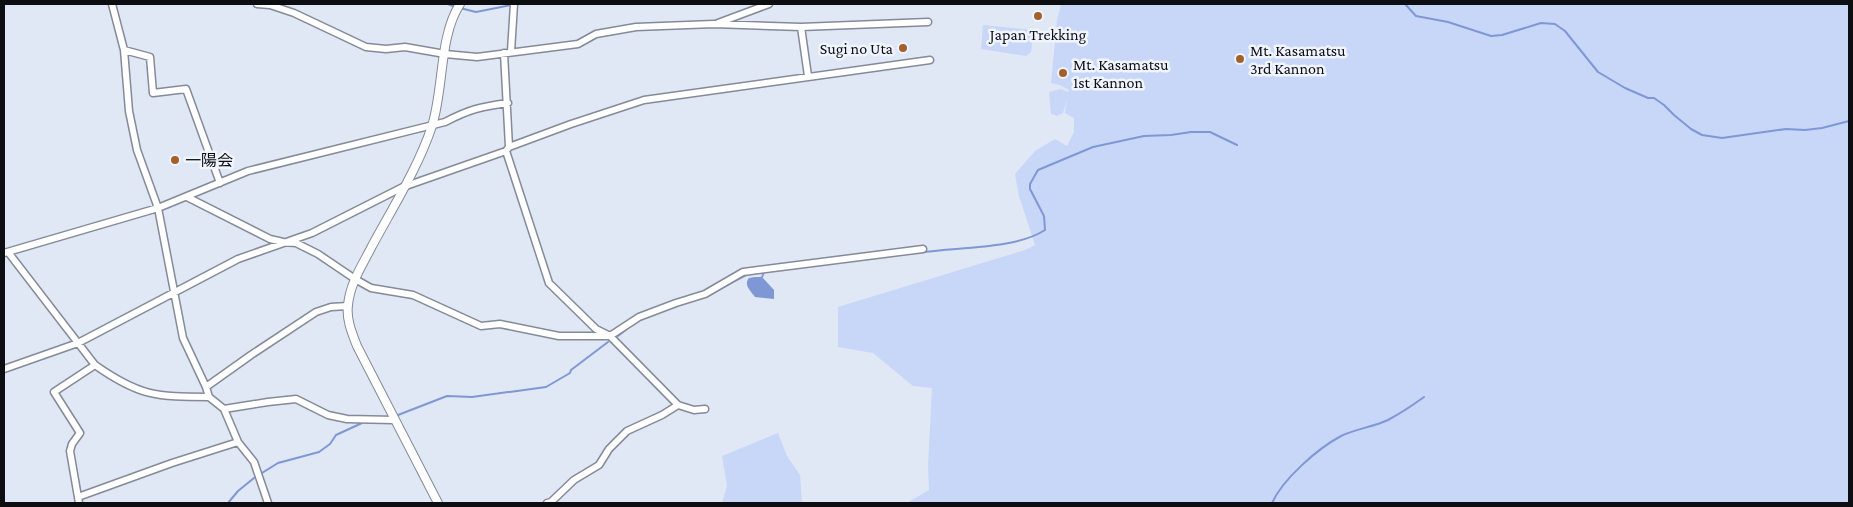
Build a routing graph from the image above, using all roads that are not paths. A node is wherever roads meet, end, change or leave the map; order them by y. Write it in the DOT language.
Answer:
graph roads {
  1 [pos="112,4"];
  2 [pos="257,4"];
  3 [pos="460,4"];
  4 [pos="769,4"];
  5 [pos="514,6"];
  6 [pos="928,22"];
  7 [pos="714,24"];
  8 [pos="802,27"];
  9 [pos="124,50"];
  10 [pos="511,51"];
  11 [pos="504,53"];
  12 [pos="445,54"];
  13 [pos="930,60"];
  14 [pos="808,76"];
  15 [pos="508,103"];
  16 [pos="432,125"];
  17 [pos="508,149"];
  18 [pos="220,183"];
  19 [pos="403,187"];
  20 [pos="187,197"];
  21 [pos="158,208"];
  22 [pos="283,242"];
  23 [pos="923,249"];
  24 [pos="6,252"];
  25 [pos="355,279"];
  26 [pos="173,294"];
  27 [pos="348,306"];
  28 [pos="610,336"];
  29 [pos="78,343"];
  30 [pos="96,365"];
  31 [pos="4,369"];
  32 [pos="206,387"];
  33 [pos="209,397"];
  34 [pos="678,405"];
  35 [pos="224,409"];
  36 [pos="705,409"];
  37 [pos="394,420"];
  38 [pos="238,442"];
  39 [pos="79,500"];
  40 [pos="268,503"];
  41 [pos="438,503"];
  42 [pos="547,503"];
  1 -- 9 [label="street"];
  2 -- 12 [label="street"];
  3 -- 12 [label="street"];
  4 -- 7 [label="street"];
  5 -- 10 [label="street"];
  6 -- 8 [label="street"];
  7 -- 8 [label="street"];
  7 -- 10 [label="street"];
  8 -- 14 [label="street"];
  9 -- 18 [label="street"];
  9 -- 21 [label="street"];
  10 -- 11 [label="street"];
  11 -- 12 [label="street"];
  11 -- 15 [label="street"];
  12 -- 16 [label="street"];
  13 -- 14 [label="street"];
  14 -- 17 [label="street"];
  15 -- 16 [label="street"];
  15 -- 17 [label="street"];
  16 -- 18 [label="street"];
  16 -- 19 [label="street"];
  17 -- 19 [label="street"];
  17 -- 28 [label="street"];
  18 -- 20 [label="street"];
  19 -- 22 [label="street"];
  19 -- 25 [label="street"];
  20 -- 21 [label="street"];
  20 -- 22 [label="street"];
  21 -- 24 [label="street"];
  21 -- 26 [label="street"];
  22 -- 25 [label="street"];
  22 -- 26 [label="street"];
  23 -- 28 [label="street"];
  24 -- 29 [label="street"];
  25 -- 27 [label="street"];
  25 -- 28 [label="street"];
  26 -- 29 [label="street"];
  26 -- 32 [label="street"];
  27 -- 32 [label="street"];
  27 -- 37 [label="street"];
  28 -- 34 [label="street"];
  29 -- 30 [label="street"];
  29 -- 31 [label="street"];
  30 -- 33 [label="street"];
  30 -- 39 [label="street"];
  32 -- 33 [label="street"];
  33 -- 35 [label="street"];
  34 -- 36 [label="street"];
  34 -- 42 [label="street"];
  35 -- 37 [label="street"];
  35 -- 38 [label="street"];
  37 -- 41 [label="street"];
  38 -- 39 [label="street"];
  38 -- 40 [label="street"];
}
